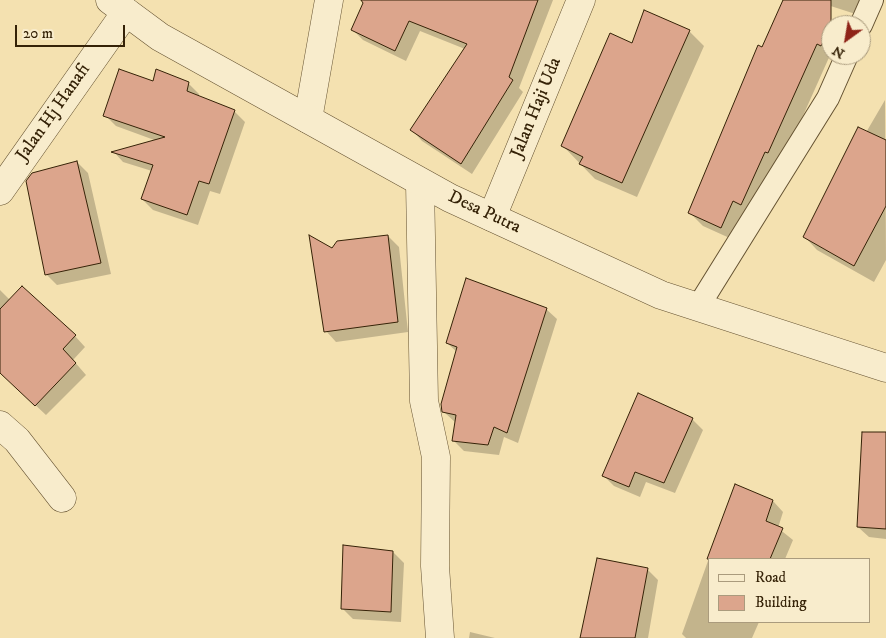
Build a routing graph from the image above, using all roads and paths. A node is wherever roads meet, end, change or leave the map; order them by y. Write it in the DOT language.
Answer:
graph roads {
  1 [pos="329,0"];
  2 [pos="582,0"];
  3 [pos="872,0"];
  4 [pos="118,6"];
  5 [pos="865,15"];
  6 [pos="843,65"];
  7 [pos="308,119"];
  8 [pos="420,183"];
  9 [pos="0,191"];
  10 [pos="492,217"];
  11 [pos="698,307"];
  12 [pos="886,368"];
  13 [pos="0,425"];
  14 [pos="62,498"];
  15 [pos="440,638"];
  1 -- 7 [label="street"];
  2 -- 10 [label="street, Jalan Haji Uda"];
  3 -- 5 [label="lane"];
  4 -- 7 [label="street, Desa Putra"];
  4 -- 9 [label="street, Jalan Hj Hanafi"];
  6 -- 11 [label="lane"];
  7 -- 8 [label="street, Desa Putra"];
  8 -- 10 [label="street, Desa Putra"];
  8 -- 15 [label="street"];
  10 -- 11 [label="street, Desa Putra"];
  11 -- 12 [label="street, Desa Putra"];
  13 -- 14 [label="street"];
}
